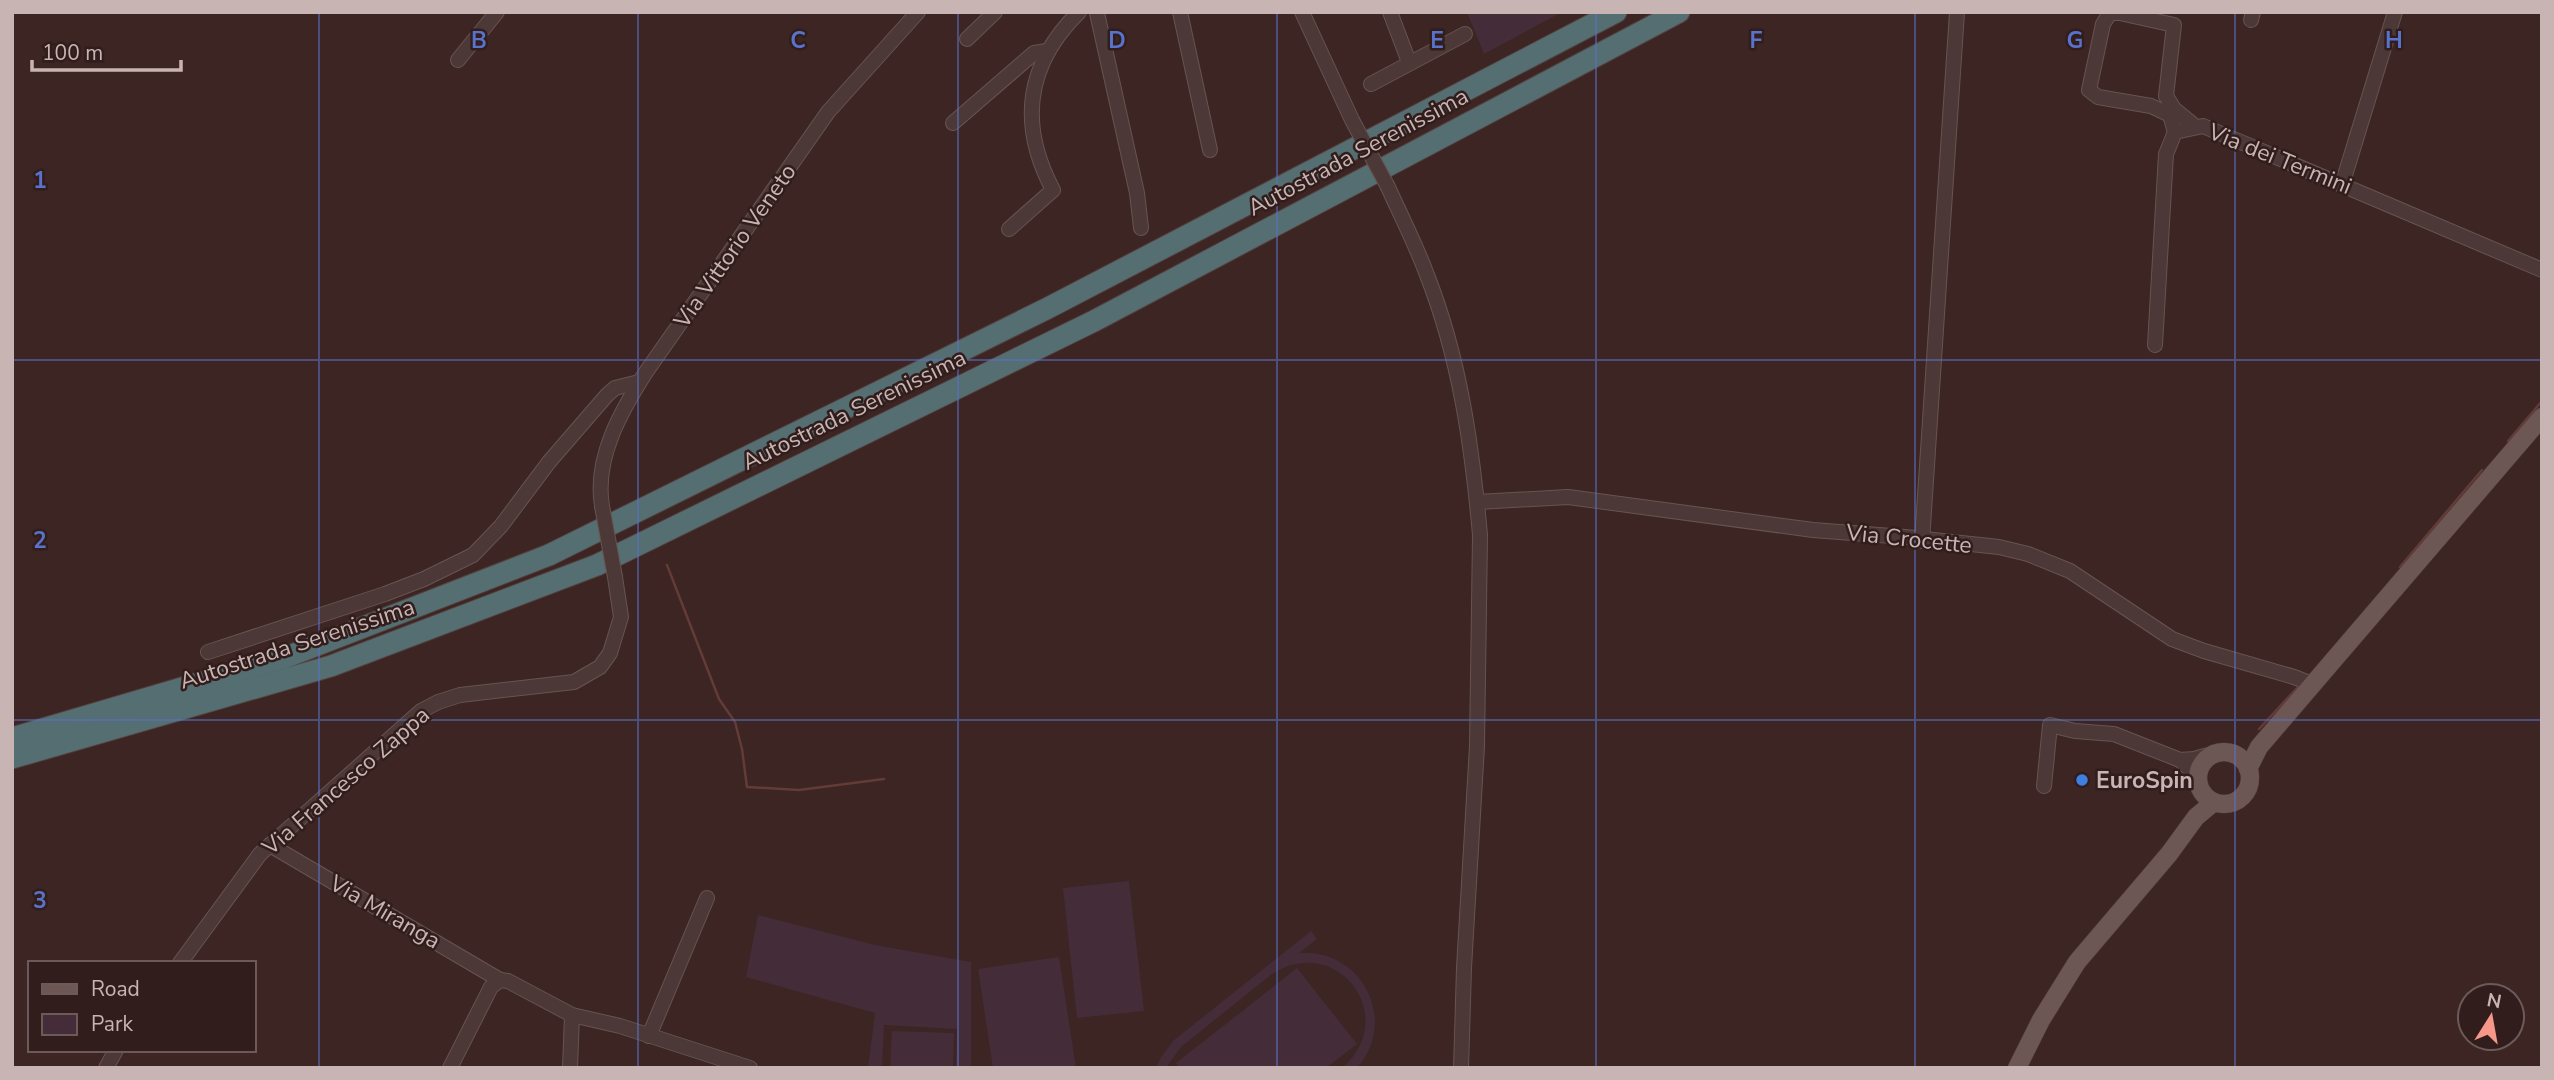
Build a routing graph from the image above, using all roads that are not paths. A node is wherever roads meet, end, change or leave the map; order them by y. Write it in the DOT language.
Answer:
graph roads {
  1 [pos="497,12"];
  2 [pos="918,12"];
  3 [pos="995,12"];
  4 [pos="1079,12"];
  5 [pos="1096,12"];
  6 [pos="1180,12"];
  7 [pos="1302,12"];
  8 [pos="1390,12"];
  9 [pos="1616,12"];
  10 [pos="1679,12"];
  11 [pos="1957,12"];
  12 [pos="2395,12"];
  13 [pos="1465,34"];
  14 [pos="967,38"];
  15 [pos="1047,51"];
  16 [pos="458,60"];
  17 [pos="1409,62"];
  18 [pos="1371,83"];
  19 [pos="953,123"];
  20 [pos="2196,127"];
  21 [pos="2175,132"];
  22 [pos="1210,150"];
  23 [pos="2342,184"];
  24 [pos="1141,228"];
  25 [pos="1009,229"];
  26 [pos="2542,270"];
  27 [pos="2155,345"];
  28 [pos="639,383"];
  29 [pos="2542,417"];
  30 [pos="1477,502"];
  31 [pos="602,506"];
  32 [pos="1922,541"];
  33 [pos="208,652"];
  34 [pos="2312,684"];
  35 [pos="12,738"];
  36 [pos="2259,747"];
  37 [pos="2227,753"];
  38 [pos="12,758"];
  39 [pos="2180,760"];
  40 [pos="2248,769"];
  41 [pos="2044,786"];
  42 [pos="2204,792"];
  43 [pos="270,845"];
  44 [pos="707,898"];
  45 [pos="181,961"];
  46 [pos="504,980"];
  47 [pos="572,1015"];
  48 [pos="649,1036"];
  49 [pos="115,1052"];
  50 [pos="106,1068"];
  51 [pos="450,1068"];
  52 [pos="570,1068"];
  53 [pos="750,1068"];
  54 [pos="1461,1068"];
  55 [pos="2017,1068"];
  1 -- 16 [label="street"];
  2 -- 28 [label="street, Via Vittorio Veneto"];
  3 -- 14 [label="street"];
  4 -- 15 [label="street"];
  5 -- 24 [label="street"];
  6 -- 22 [label="street"];
  7 -- 30 [label="street, bridge"];
  8 -- 17 [label="street"];
  9 -- 35 [label="highway, Autostrada Serenissima"];
  10 -- 38 [label="highway, Autostrada Serenissima"];
  11 -- 32 [label="street"];
  12 -- 23 [label="street"];
  13 -- 17 [label="street"];
  15 -- 19 [label="street"];
  15 -- 25 [label="street"];
  17 -- 18 [label="street"];
  20 -- 21 [label="street, Via dei Termini"];
  20 -- 21 [label="street"];
  20 -- 23 [label="street, Via dei Termini"];
  21 -- 27 [label="street, Via dei Termini"];
  23 -- 26 [label="street, Via dei Termini"];
  28 -- 31 [label="street, Via Vittorio Veneto"];
  28 -- 33 [label="street"];
  29 -- 34 [label="main road"];
  30 -- 32 [label="street, Via Crocette"];
  30 -- 54 [label="street"];
  31 -- 43 [label="street, Via Francesco Zappa, bridge"];
  32 -- 34 [label="street, Via Crocette"];
  34 -- 36 [label="main road"];
  36 -- 37 [label="main road"];
  36 -- 40 [label="main road"];
  37 -- 39 [label="street"];
  37 -- 40 [label="main road"];
  37 -- 42 [label="main road"];
  39 -- 41 [label="street"];
  39 -- 42 [label="street"];
  40 -- 42 [label="main road"];
  42 -- 55 [label="main road"];
  43 -- 45 [label="street, Via Francesco Zappa"];
  43 -- 46 [label="street, Via Miranga"];
  44 -- 48 [label="street"];
  46 -- 47 [label="street, Via Miranga"];
  46 -- 51 [label="street"];
  47 -- 48 [label="street, Via Miranga"];
  47 -- 52 [label="street"];
  48 -- 53 [label="street, Via Miranga"];
  49 -- 50 [label="street"];
}
